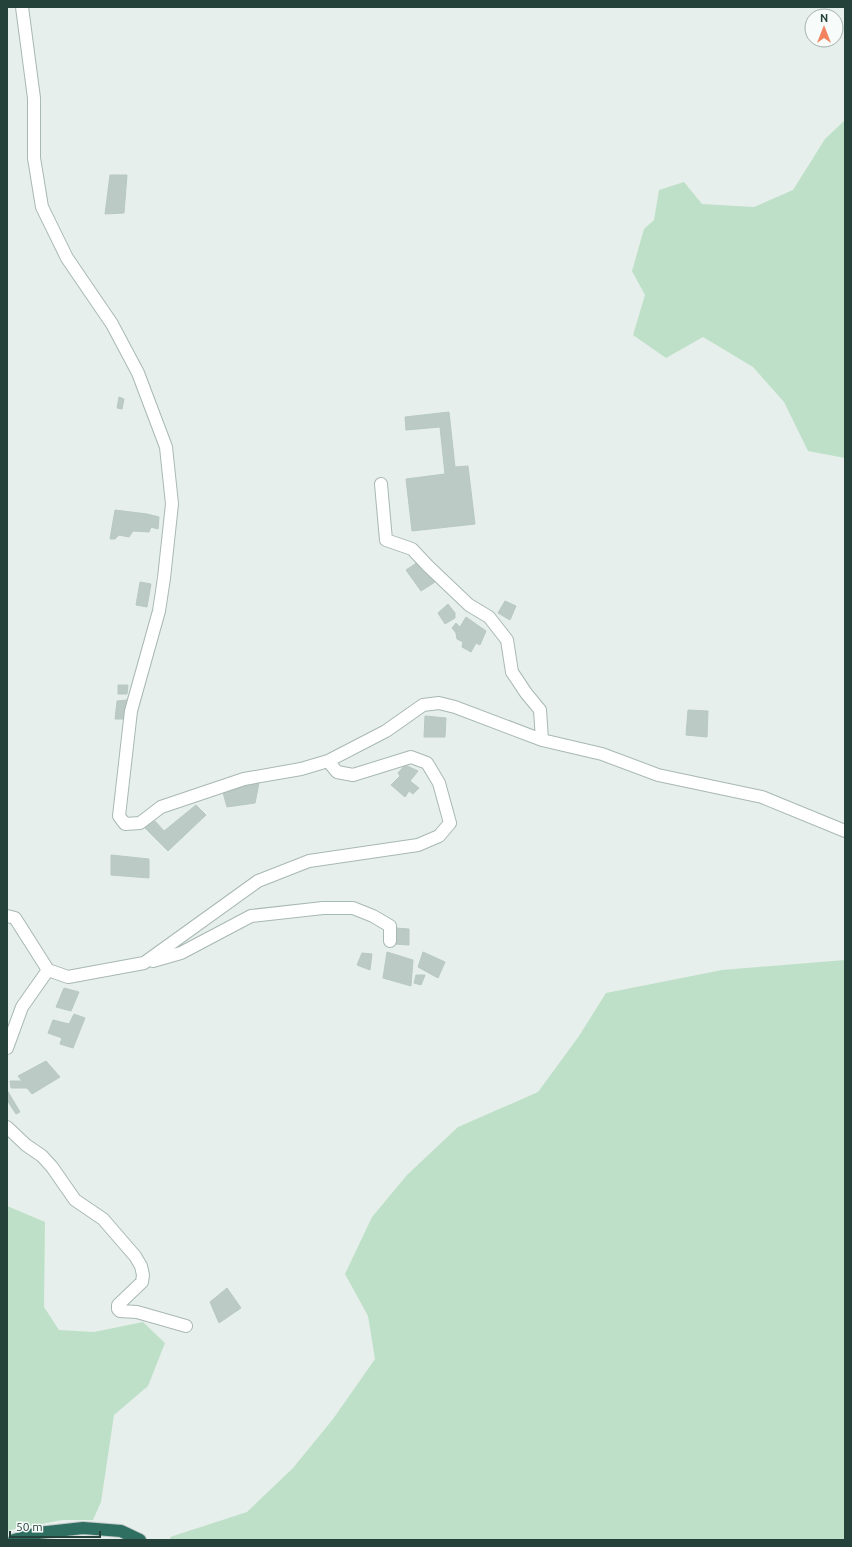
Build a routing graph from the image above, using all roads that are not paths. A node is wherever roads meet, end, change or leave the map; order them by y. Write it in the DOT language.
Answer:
graph roads {
  1 [pos="22,7"];
  2 [pos="381,484"];
  3 [pos="542,740"];
  4 [pos="328,761"];
  5 [pos="845,831"];
  6 [pos="7,916"];
  7 [pos="390,941"];
  8 [pos="144,964"];
  9 [pos="48,970"];
  10 [pos="7,1048"];
  11 [pos="7,1127"];
  12 [pos="186,1326"];
  13 [pos="14,1540"];
  14 [pos="140,1540"];
  1 -- 4 [label="street"];
  2 -- 3 [label="street"];
  3 -- 4 [label="street"];
  3 -- 5 [label="street"];
  4 -- 8 [label="street"];
  6 -- 9 [label="street"];
  7 -- 8 [label="street"];
  8 -- 9 [label="street"];
  9 -- 10 [label="street"];
  11 -- 12 [label="street"];
  13 -- 14 [label="highway"];
}
